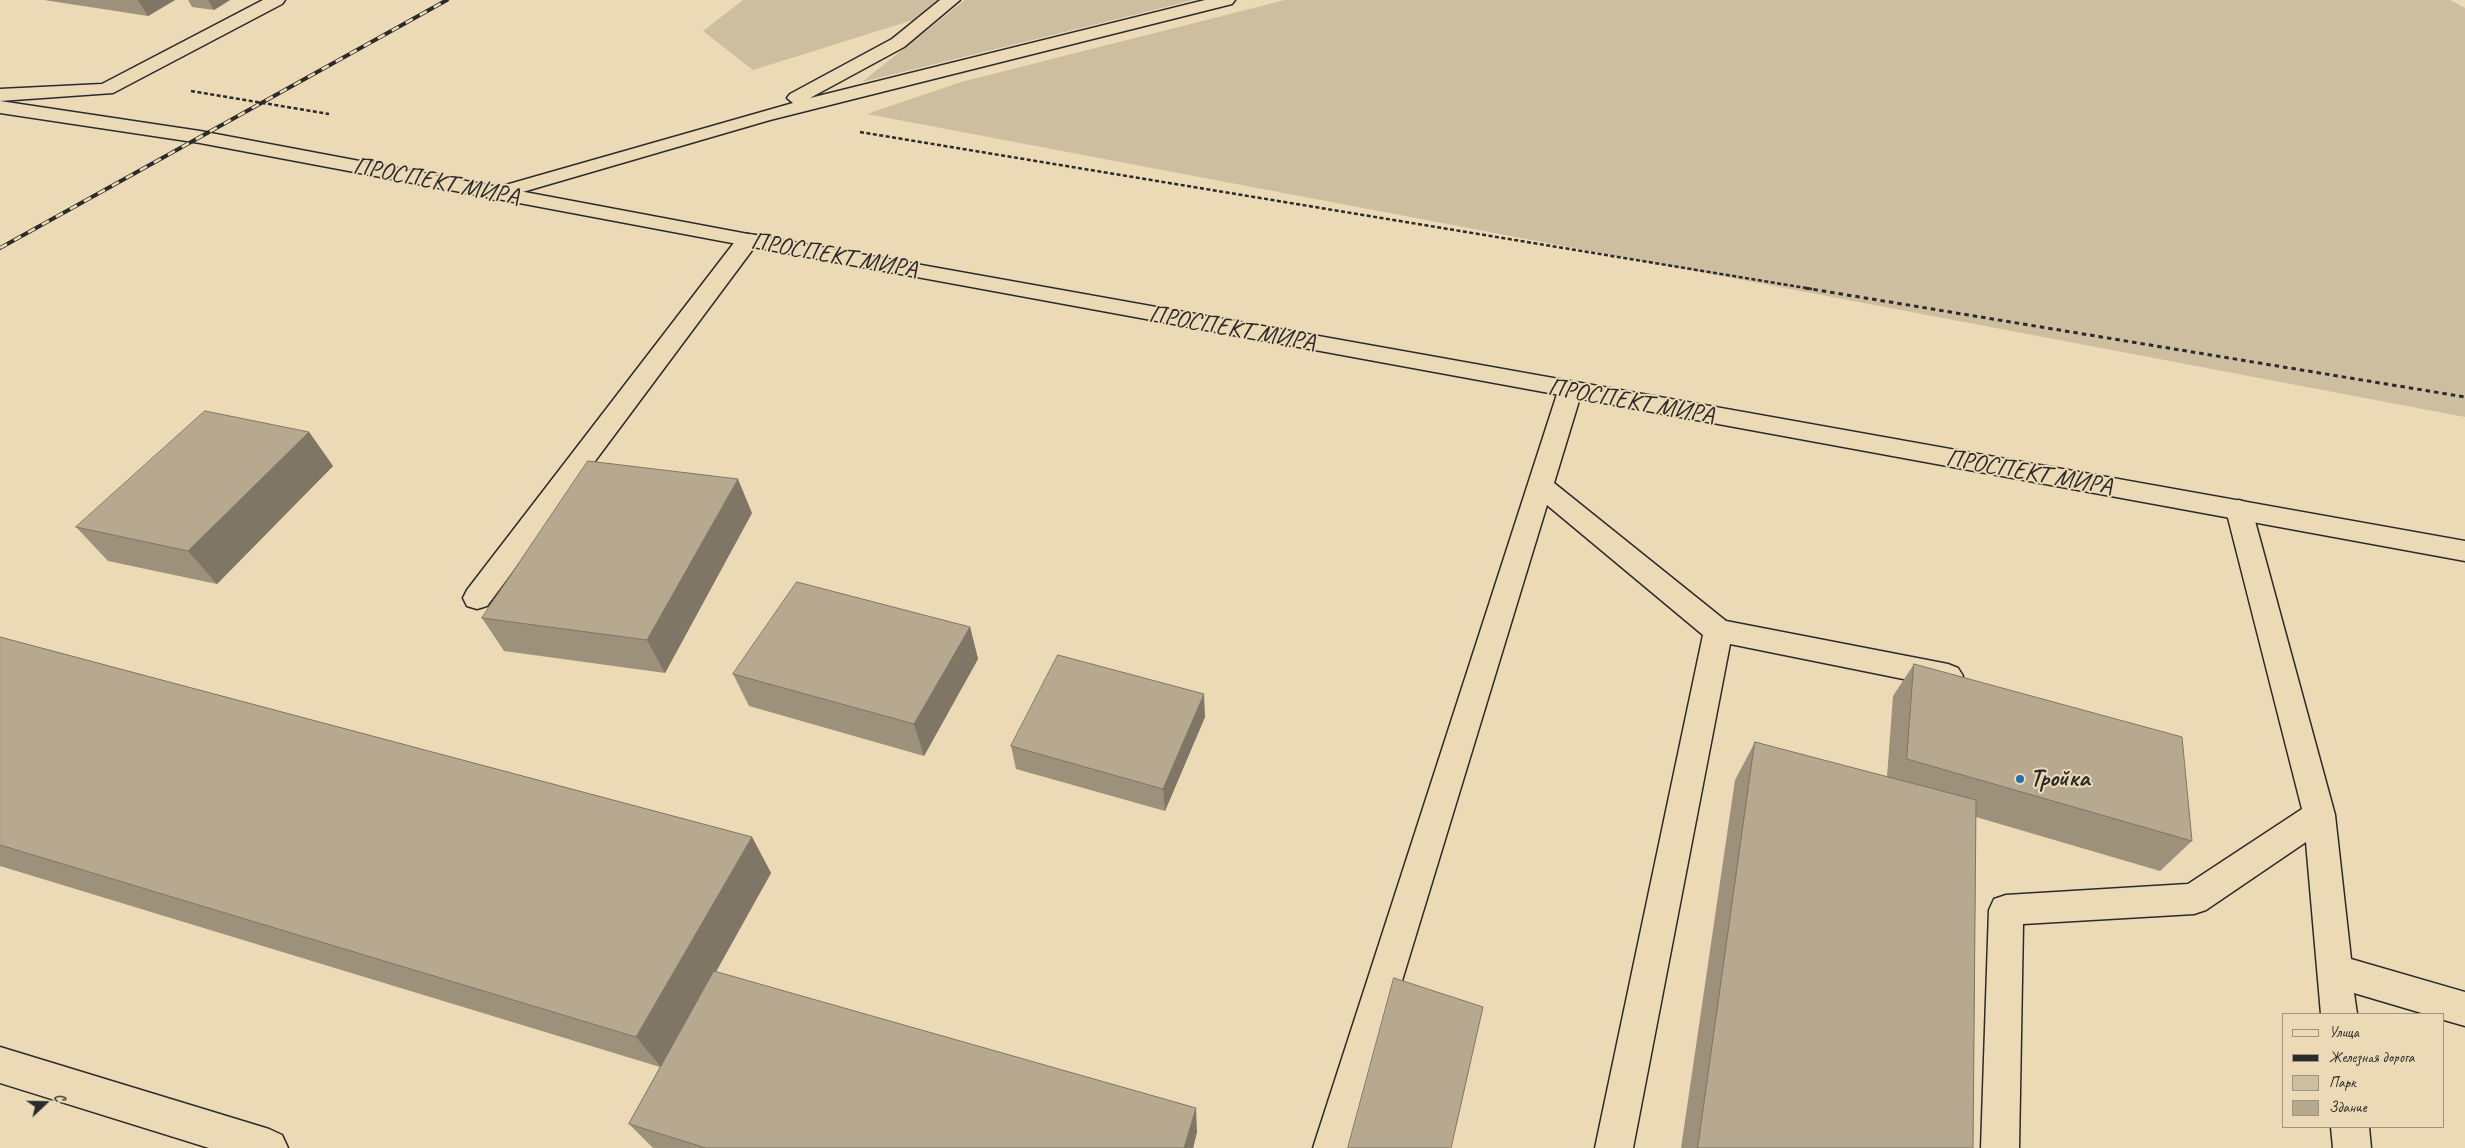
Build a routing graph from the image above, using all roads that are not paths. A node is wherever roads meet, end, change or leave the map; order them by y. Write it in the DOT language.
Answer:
graph roads {
  1 [pos="276,0"];
  2 [pos="951,0"];
  3 [pos="1226,0"];
  4 [pos="0,95"];
  5 [pos="0,107"];
  6 [pos="763,116"];
  7 [pos="495,194"];
  8 [pos="748,240"];
  9 [pos="1570,391"];
  10 [pos="1540,485"];
  11 [pos="2239,510"];
  12 [pos="2465,551"];
  13 [pos="477,598"];
  14 [pos="1718,631"];
  15 [pos="1969,680"];
  16 [pos="2319,815"];
  17 [pos="2334,971"];
  18 [pos="2465,1009"];
  19 [pos="2339,1013"];
  20 [pos="0,1065"];
  21 [pos="2350,1128"];
  22 [pos="269,1148"];
  23 [pos="1332,1148"];
  24 [pos="1614,1148"];
  25 [pos="2000,1148"];
  26 [pos="2352,1148"];
  1 -- 4 [label="main road"];
  2 -- 6 [label="main road"];
  3 -- 6 [label="main road"];
  5 -- 7 [label="main road, ПРОСПЕКТ МИРА"];
  6 -- 7 [label="main road"];
  7 -- 8 [label="main road, ПРОСПЕКТ МИРА"];
  8 -- 9 [label="main road, ПРОСПЕКТ МИРА"];
  8 -- 13 [label="main road"];
  9 -- 10 [label="main road"];
  9 -- 11 [label="main road, ПРОСПЕКТ МИРА"];
  10 -- 14 [label="main road"];
  10 -- 23 [label="main road"];
  11 -- 12 [label="main road, ПРОСПЕКТ МИРА"];
  11 -- 16 [label="main road"];
  14 -- 15 [label="main road"];
  14 -- 24 [label="main road"];
  16 -- 17 [label="main road"];
  16 -- 25 [label="main road"];
  17 -- 18 [label="main road"];
  17 -- 19 [label="main road"];
  20 -- 22 [label="main road"];
  21 -- 26 [label="main road"];
}
